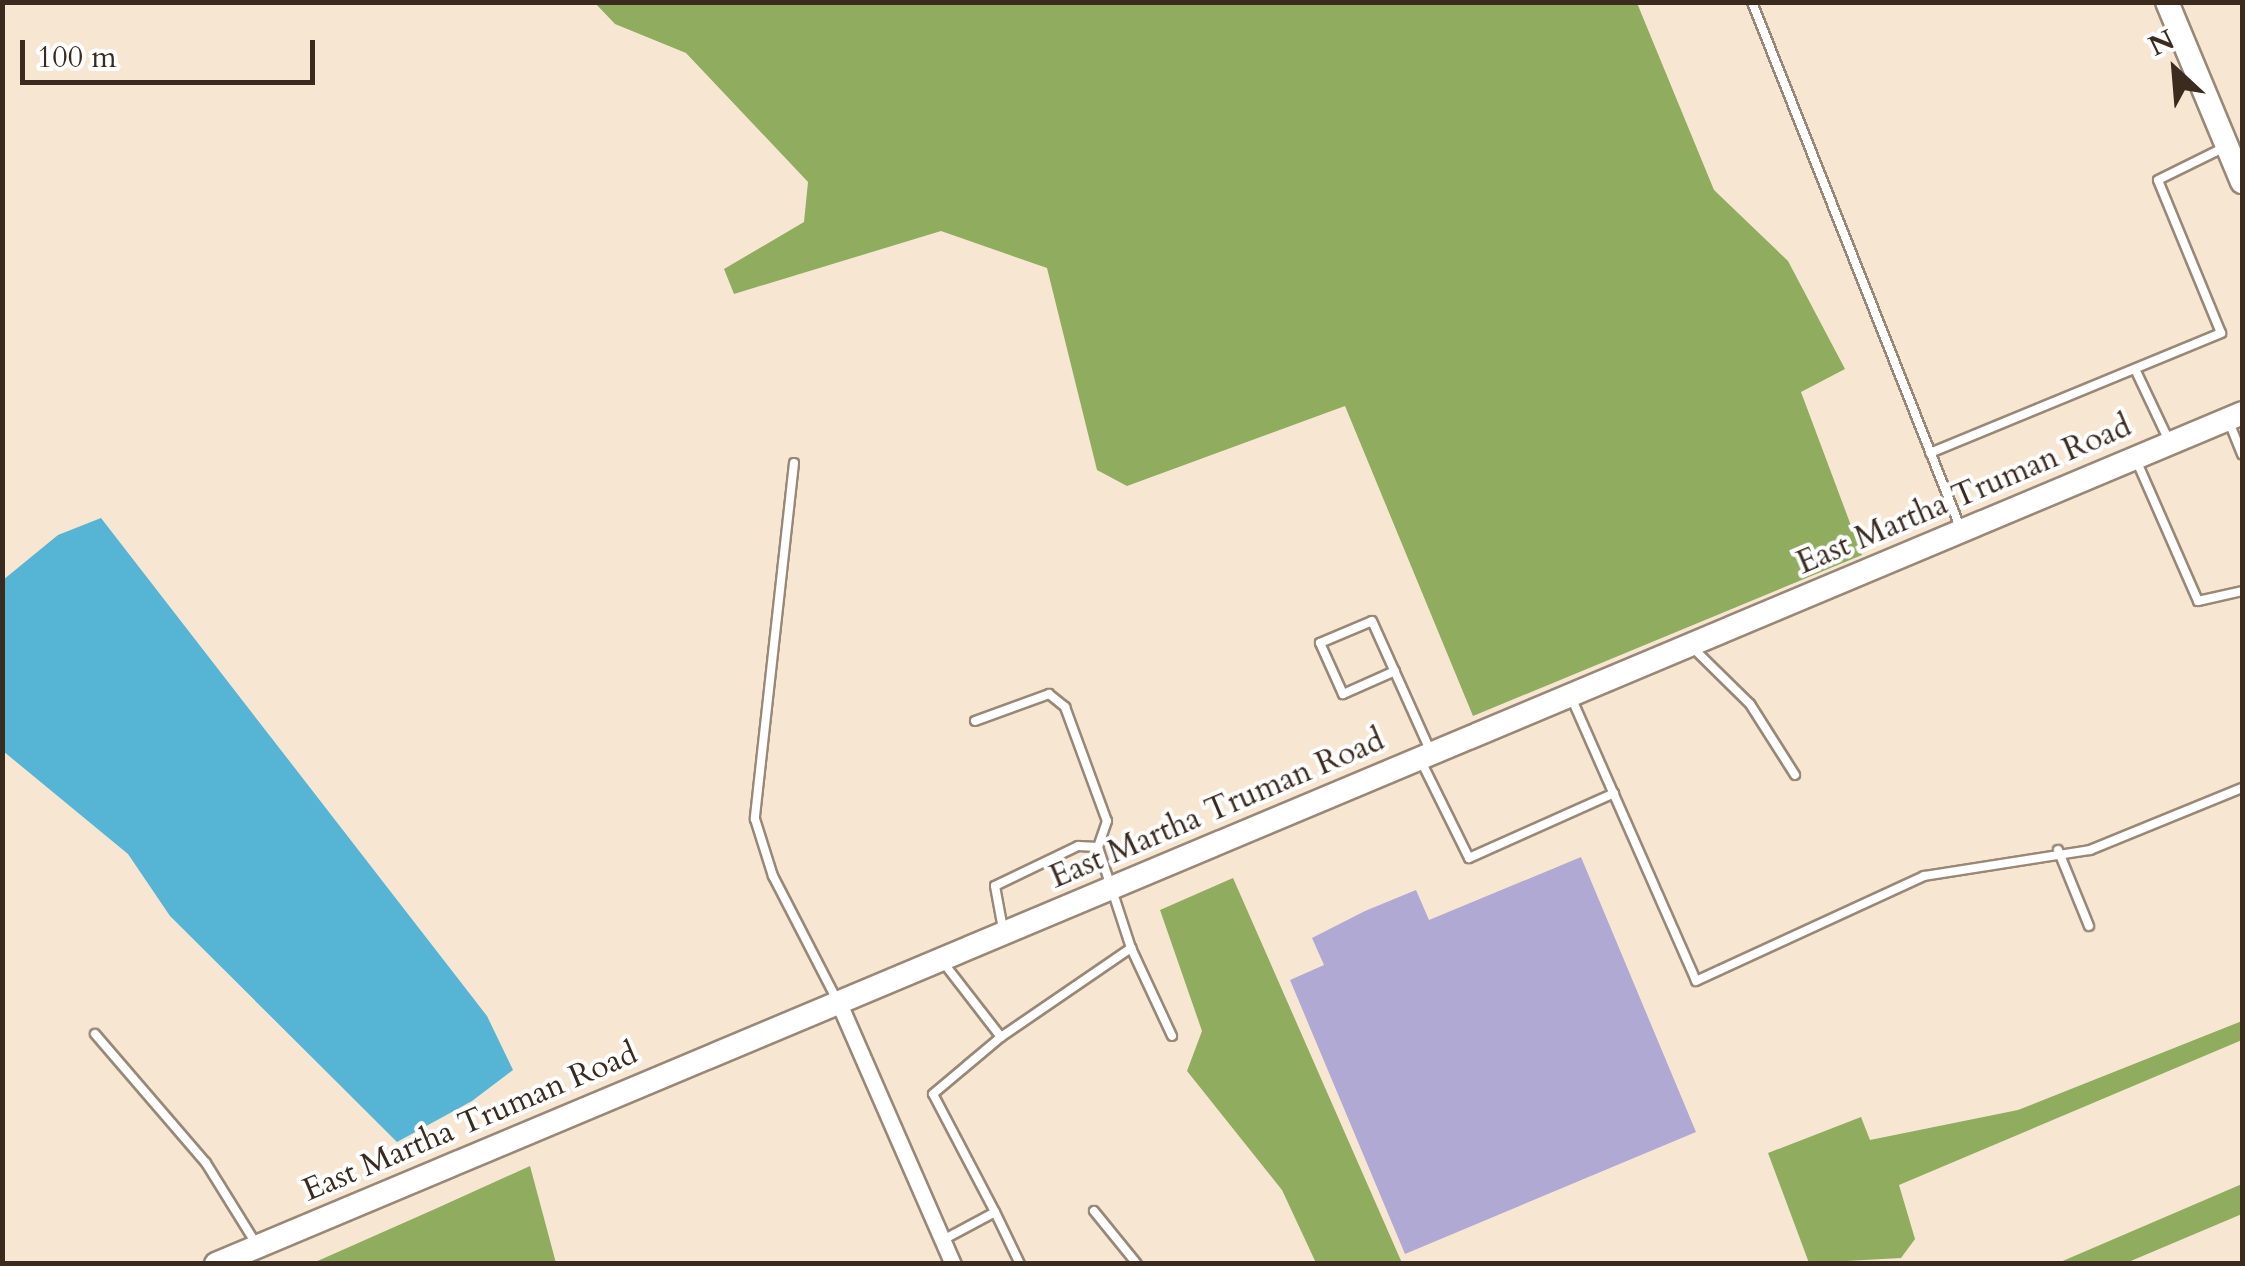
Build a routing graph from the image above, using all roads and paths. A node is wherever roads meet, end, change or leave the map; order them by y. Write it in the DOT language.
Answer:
graph roads {
  1 [pos="1752,2"];
  2 [pos="2167,2"];
  3 [pos="2228,146"];
  4 [pos="2242,182"];
  5 [pos="2134,369"];
  6 [pos="2235,416"];
  7 [pos="2170,443"];
  8 [pos="1930,453"];
  9 [pos="2242,455"];
  10 [pos="2135,458"];
  11 [pos="794,463"];
  12 [pos="1961,531"];
  13 [pos="2242,591"];
  14 [pos="1690,645"];
  15 [pos="1395,671"];
  16 [pos="1571,696"];
  17 [pos="975,721"];
  18 [pos="1426,757"];
  19 [pos="1795,775"];
  20 [pos="2242,788"];
  21 [pos="1614,792"];
  22 [pos="1098,847"];
  23 [pos="2058,850"];
  24 [pos="1116,887"];
  25 [pos="2089,926"];
  26 [pos="1004,933"];
  27 [pos="1131,948"];
  28 [pos="941,959"];
  29 [pos="838,1002"];
  30 [pos="95,1034"];
  31 [pos="1172,1036"];
  32 [pos="1002,1037"];
  33 [pos="1094,1210"];
  34 [pos="995,1212"];
  35 [pos="941,1241"];
  36 [pos="257,1246"];
  37 [pos="216,1264"];
  38 [pos="953,1264"];
  39 [pos="1020,1264"];
  40 [pos="1137,1264"];
  1 -- 8 [label="lane"];
  2 -- 3 [label="main road"];
  3 -- 4 [label="main road"];
  3 -- 5 [label="lane"];
  5 -- 7 [label="lane"];
  5 -- 8 [label="lane"];
  6 -- 7 [label="main road, East Martha Truman Road"];
  6 -- 9 [label="lane"];
  7 -- 10 [label="main road, East Martha Truman Road"];
  8 -- 12 [label="lane"];
  10 -- 12 [label="main road, East Martha Truman Road"];
  10 -- 13 [label="lane"];
  11 -- 29 [label="lane"];
  12 -- 14 [label="main road, East Martha Truman Road"];
  14 -- 16 [label="main road, East Martha Truman Road"];
  14 -- 19 [label="lane"];
  15 -- 15 [label="lane"];
  15 -- 18 [label="lane"];
  16 -- 18 [label="main road, East Martha Truman Road"];
  16 -- 21 [label="lane"];
  17 -- 22 [label="lane"];
  18 -- 21 [label="lane"];
  18 -- 24 [label="main road, East Martha Truman Road"];
  20 -- 23 [label="lane"];
  21 -- 23 [label="lane"];
  22 -- 24 [label="lane"];
  22 -- 26 [label="lane"];
  23 -- 25 [label="lane"];
  24 -- 26 [label="main road, East Martha Truman Road"];
  24 -- 27 [label="lane"];
  26 -- 28 [label="main road, East Martha Truman Road"];
  27 -- 31 [label="lane"];
  27 -- 32 [label="lane"];
  28 -- 29 [label="main road, East Martha Truman Road"];
  28 -- 32 [label="lane"];
  29 -- 35 [label="street"];
  29 -- 36 [label="main road, East Martha Truman Road"];
  30 -- 36 [label="lane"];
  32 -- 34 [label="lane"];
  33 -- 40 [label="lane"];
  34 -- 35 [label="lane"];
  34 -- 39 [label="lane"];
  35 -- 38 [label="street"];
  36 -- 37 [label="main road, East Martha Truman Road"];
}
